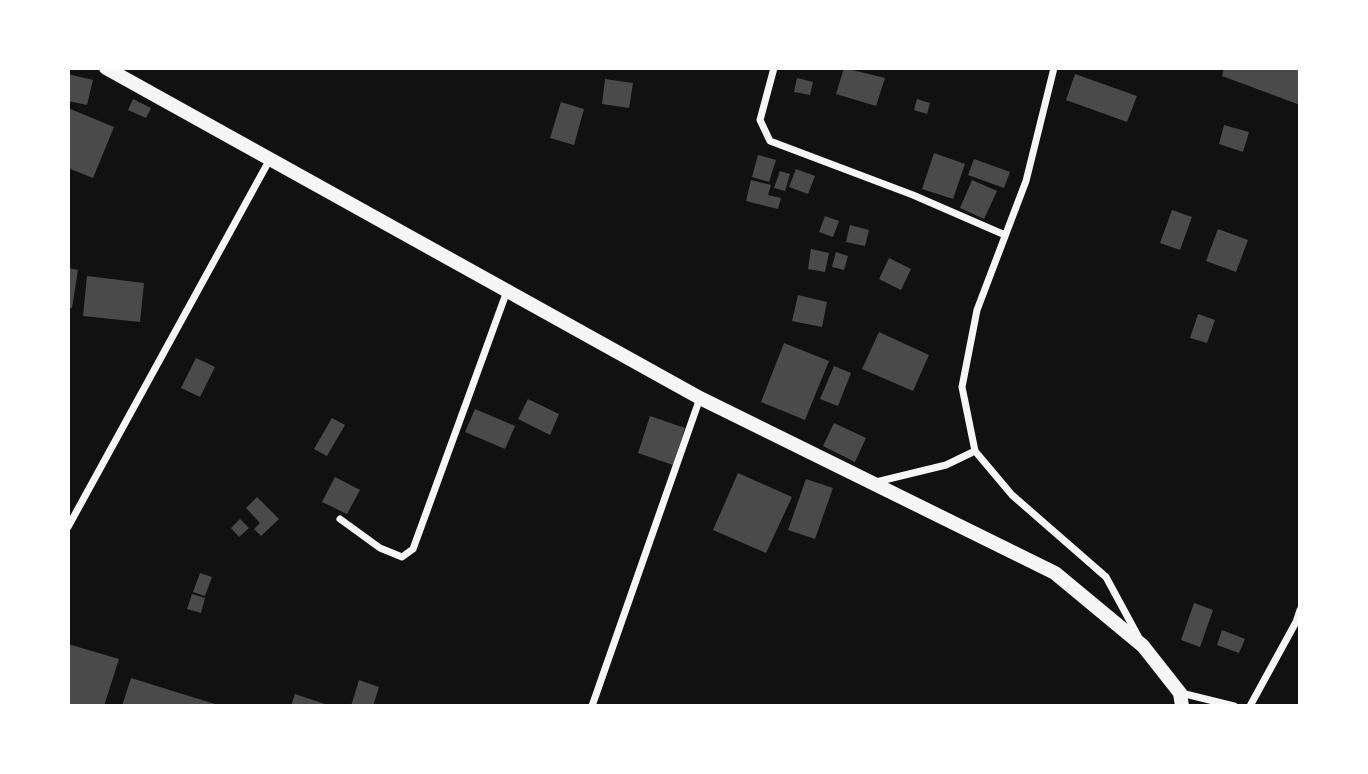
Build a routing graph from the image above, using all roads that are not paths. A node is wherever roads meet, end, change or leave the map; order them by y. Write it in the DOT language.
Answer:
graph roads {
  1 [pos="106,68"];
  2 [pos="774,68"];
  3 [pos="1054,68"];
  4 [pos="270,159"];
  5 [pos="1006,235"];
  6 [pos="507,291"];
  7 [pos="701,398"];
  8 [pos="975,451"];
  9 [pos="875,483"];
  10 [pos="340,519"];
  11 [pos="68,527"];
  12 [pos="1300,610"];
  13 [pos="1143,646"];
  14 [pos="1181,699"];
  15 [pos="592,706"];
  16 [pos="1234,706"];
  17 [pos="1250,706"];
  1 -- 4 [label="main road"];
  2 -- 5 [label="street"];
  3 -- 5 [label="street"];
  4 -- 6 [label="main road"];
  4 -- 11 [label="street"];
  5 -- 8 [label="street"];
  6 -- 7 [label="main road"];
  6 -- 10 [label="street"];
  7 -- 9 [label="main road"];
  7 -- 15 [label="street"];
  8 -- 9 [label="street"];
  8 -- 13 [label="street"];
  9 -- 13 [label="main road"];
  12 -- 17 [label="street"];
  13 -- 14 [label="main road"];
  14 -- 16 [label="street"];
}
